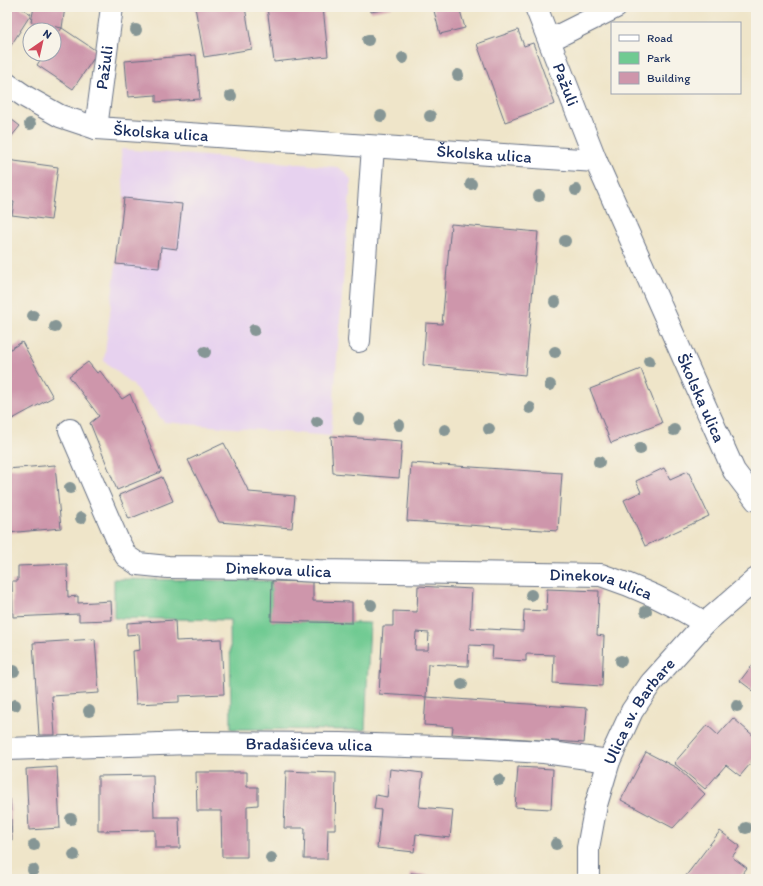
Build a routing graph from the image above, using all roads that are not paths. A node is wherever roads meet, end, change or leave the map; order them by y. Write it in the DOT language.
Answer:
graph roads {
  1 [pos="112,7"];
  2 [pos="536,7"];
  3 [pos="616,7"];
  4 [pos="550,40"];
  5 [pos="7,84"];
  6 [pos="96,128"];
  7 [pos="373,147"];
  8 [pos="596,161"];
  9 [pos="359,341"];
  10 [pos="70,430"];
  11 [pos="756,500"];
  12 [pos="756,579"];
  13 [pos="706,623"];
  14 [pos="7,749"];
  15 [pos="609,761"];
  16 [pos="588,879"];
  1 -- 6 [label="street, Pažuli"];
  2 -- 4 [label="street, Pažuli"];
  3 -- 4 [label="street"];
  4 -- 8 [label="street, Pažuli"];
  5 -- 6 [label="street, Školska ulica"];
  6 -- 7 [label="street, Školska ulica"];
  7 -- 8 [label="street, Školska ulica"];
  7 -- 9 [label="street"];
  8 -- 11 [label="street, Školska ulica"];
  10 -- 13 [label="street, Dinekova ulica"];
  12 -- 13 [label="street, Ulica sv. Barbare"];
  13 -- 15 [label="street, Ulica sv. Barbare"];
  14 -- 15 [label="street, Bradašićeva ulica"];
  15 -- 16 [label="street, Ulica sv. Barbare"];
}
